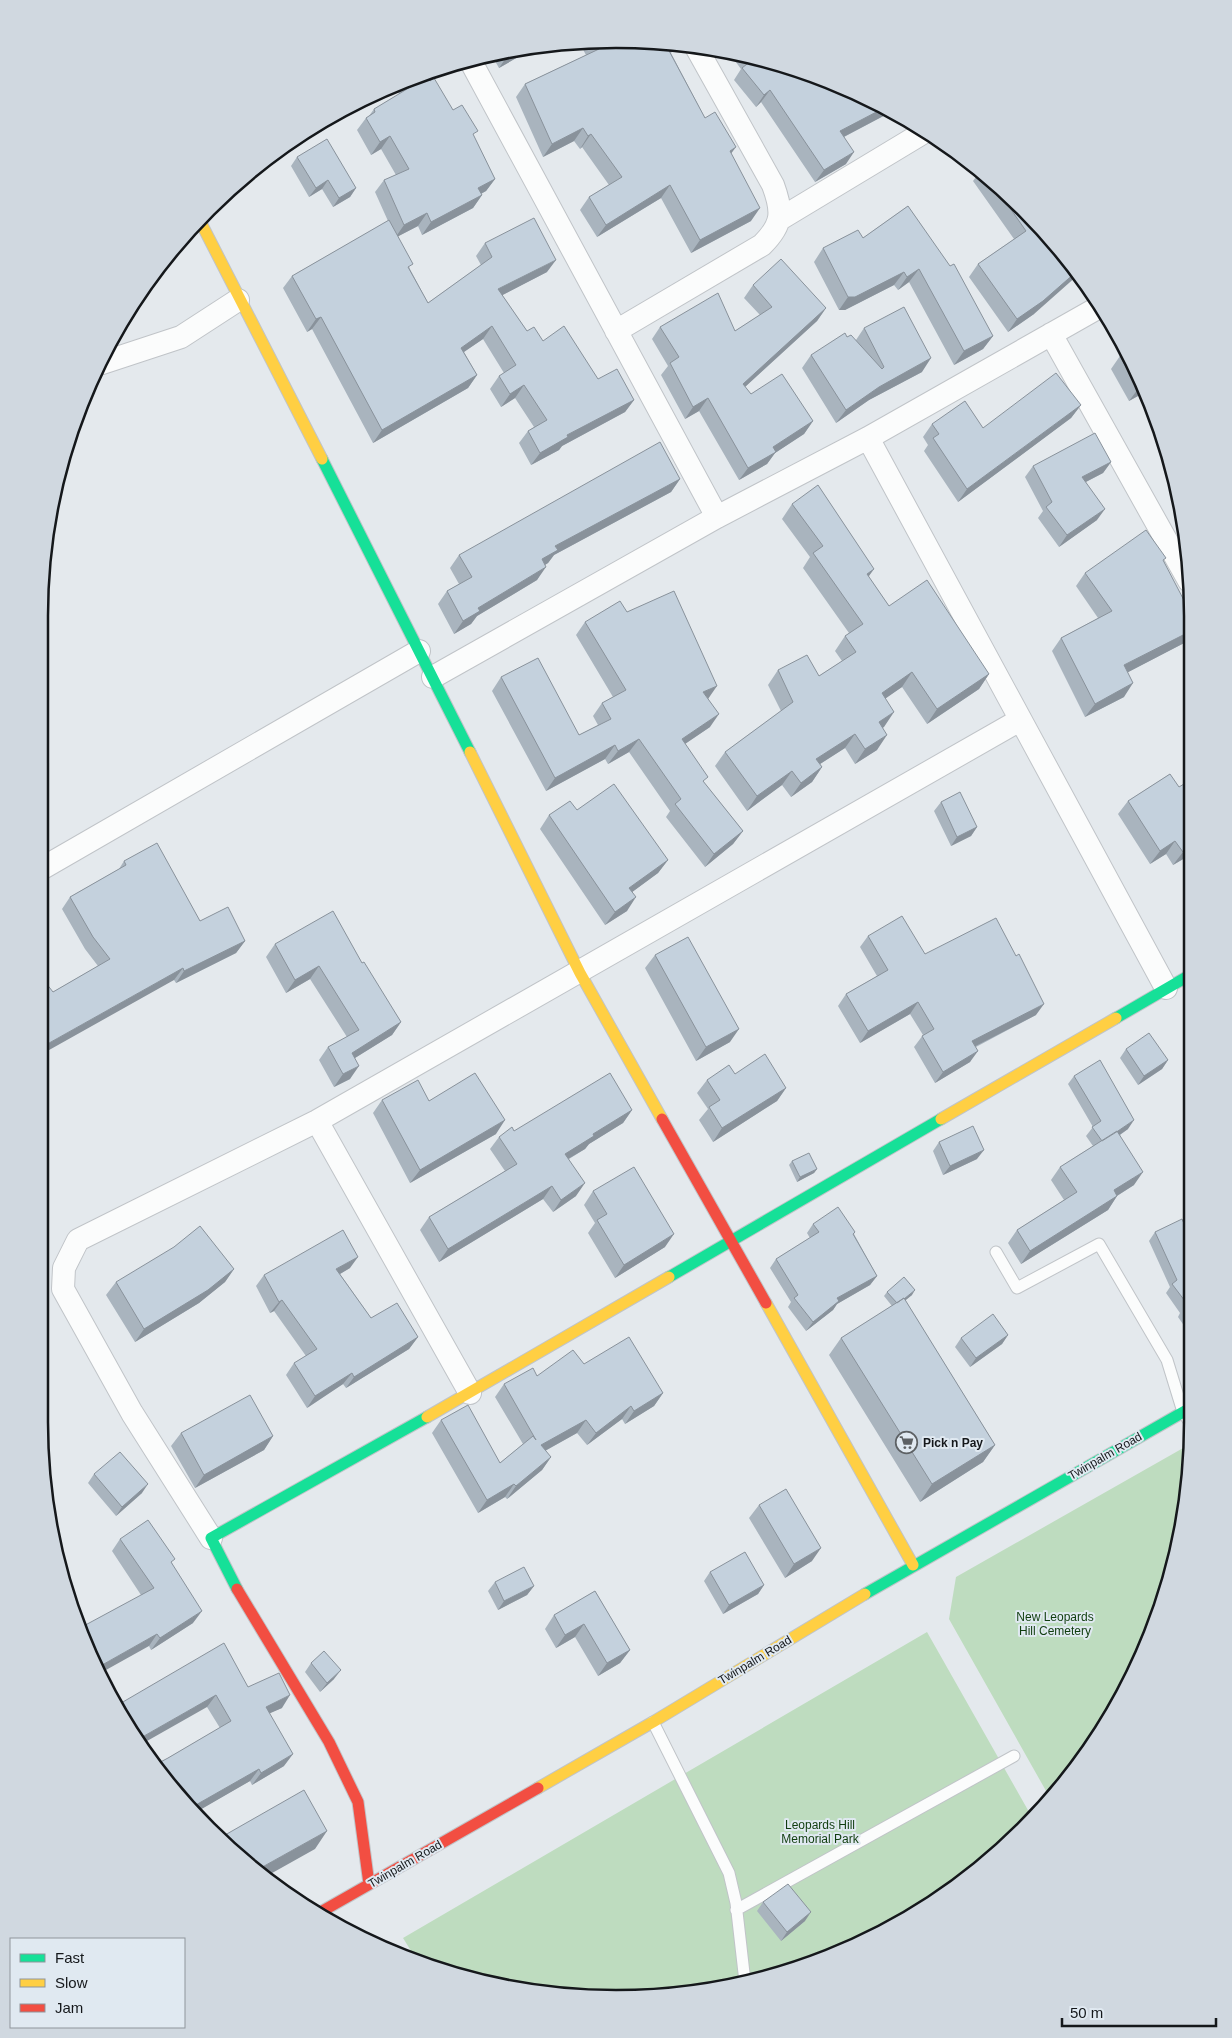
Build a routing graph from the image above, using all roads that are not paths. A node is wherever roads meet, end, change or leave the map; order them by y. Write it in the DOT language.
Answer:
graph roads {
  1 [pos="700,54"];
  2 [pos="473,66"];
  3 [pos="918,135"];
  4 [pos="780,219"];
  5 [pos="203,226"];
  6 [pos="238,300"];
  7 [pos="1095,310"];
  8 [pos="616,331"];
  9 [pos="1051,334"];
  10 [pos="108,362"];
  11 [pos="868,438"];
  12 [pos="717,517"];
  13 [pos="1182,571"];
  14 [pos="419,651"];
  15 [pos="433,677"];
  16 [pos="1020,720"];
  17 [pos="48,864"];
  18 [pos="580,973"];
  19 [pos="1184,978"];
  20 [pos="1166,988"];
  21 [pos="317,1122"];
  22 [pos="733,1242"];
  23 [pos="996,1252"];
  24 [pos="470,1393"];
  25 [pos="1184,1402"];
  26 [pos="1184,1411"];
  27 [pos="211,1538"];
  28 [pos="913,1565"];
  29 [pos="653,1722"];
  30 [pos="1014,1756"];
  31 [pos="370,1884"];
  32 [pos="326,1910"];
  33 [pos="736,1910"];
  34 [pos="744,1976"];
  1 -- 4 [label="street"];
  2 -- 8 [label="street"];
  3 -- 4 [label="street"];
  4 -- 8 [label="street"];
  5 -- 6 [label="street"];
  6 -- 10 [label="street"];
  6 -- 14 [label="street"];
  7 -- 9 [label="street"];
  8 -- 12 [label="street"];
  9 -- 11 [label="street"];
  9 -- 13 [label="street"];
  11 -- 12 [label="street"];
  11 -- 16 [label="street"];
  12 -- 15 [label="street"];
  14 -- 15 [label="street"];
  14 -- 17 [label="street"];
  15 -- 18 [label="street"];
  16 -- 18 [label="street"];
  16 -- 20 [label="street"];
  18 -- 21 [label="street"];
  18 -- 22 [label="street"];
  19 -- 20 [label="street"];
  20 -- 22 [label="street"];
  21 -- 24 [label="street"];
  21 -- 27 [label="street"];
  22 -- 24 [label="street"];
  22 -- 28 [label="street"];
  23 -- 25 [label="lane"];
  24 -- 27 [label="street"];
  26 -- 28 [label="street, Twinpalm Road"];
  27 -- 31 [label="street"];
  28 -- 29 [label="street, Twinpalm Road"];
  29 -- 31 [label="street, Twinpalm Road"];
  29 -- 33 [label="lane"];
  30 -- 33 [label="lane"];
  31 -- 32 [label="street, Twinpalm Road"];
  33 -- 34 [label="lane"];
}
